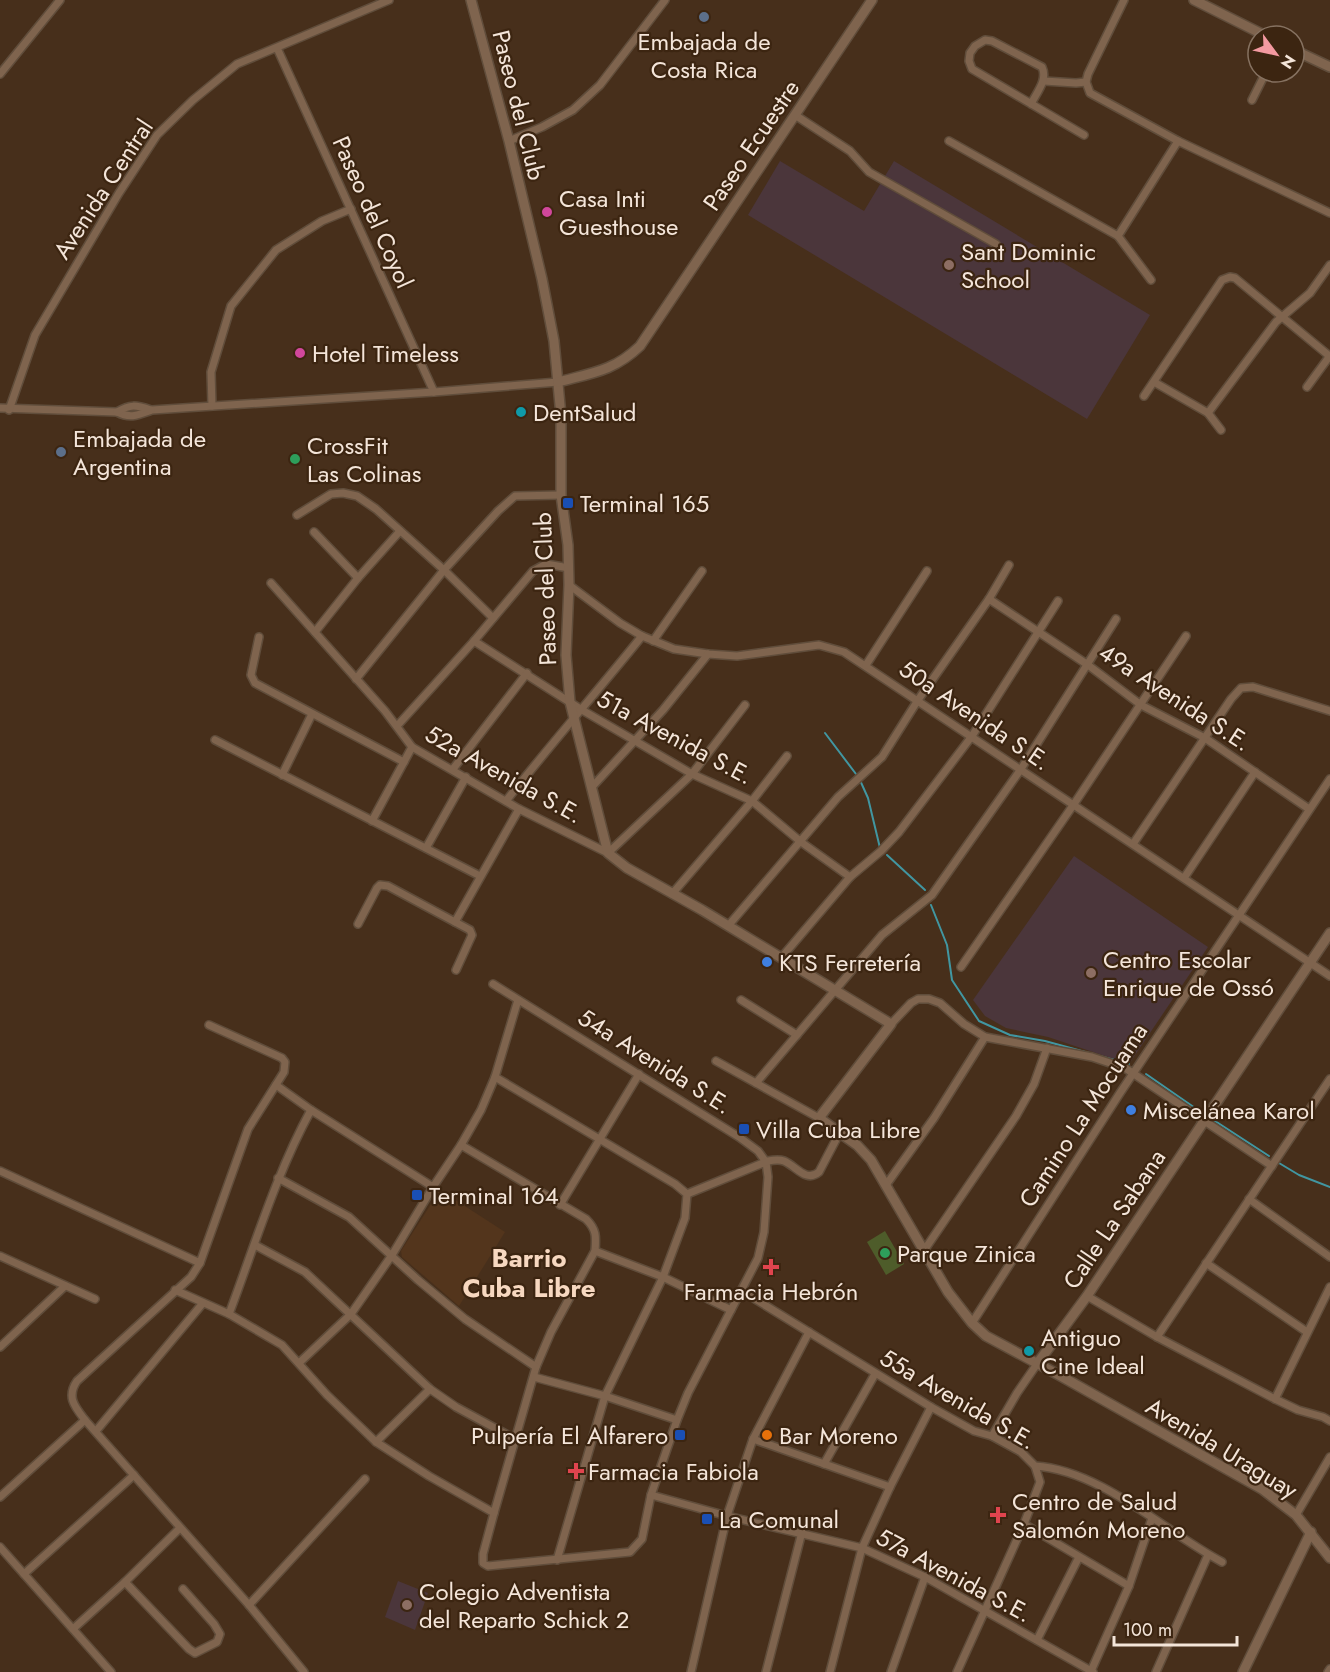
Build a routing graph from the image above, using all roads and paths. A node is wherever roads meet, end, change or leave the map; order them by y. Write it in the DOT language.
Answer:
graph roads {
  1 [pos="60,0"];
  2 [pos="389,0"];
  3 [pos="471,0"];
  4 [pos="665,0"];
  5 [pos="872,0"];
  6 [pos="1124,0"];
  7 [pos="1194,0"];
  8 [pos="1246,26"];
  9 [pos="277,48"];
  10 [pos="1306,56"];
  11 [pos="1330,67"];
  12 [pos="0,74"];
  13 [pos="1044,81"];
  14 [pos="1086,82"];
  15 [pos="1260,84"];
  16 [pos="1252,100"];
  17 [pos="1031,104"];
  18 [pos="795,115"];
  19 [pos="1084,135"];
  20 [pos="508,141"];
  21 [pos="949,141"];
  22 [pos="1178,141"];
  23 [pos="351,209"];
  24 [pos="1330,213"];
  25 [pos="1118,236"];
  26 [pos="996,244"];
  27 [pos="1330,265"];
  28 [pos="1151,280"];
  29 [pos="1282,316"];
  30 [pos="558,382"];
  31 [pos="1154,382"];
  32 [pos="1307,387"];
  33 [pos="434,392"];
  34 [pos="1144,396"];
  35 [pos="212,406"];
  36 [pos="0,408"];
  37 [pos="9,410"];
  38 [pos="152,410"];
  39 [pos="117,412"];
  40 [pos="1208,413"];
  41 [pos="1221,429"];
  42 [pos="561,495"];
  43 [pos="297,515"];
  44 [pos="400,531"];
  45 [pos="314,532"];
  46 [pos="1010,565"];
  47 [pos="569,568"];
  48 [pos="444,570"];
  49 [pos="702,571"];
  50 [pos="927,571"];
  51 [pos="358,579"];
  52 [pos="271,583"];
  53 [pos="569,585"];
  54 [pos="989,599"];
  55 [pos="1058,601"];
  56 [pos="492,618"];
  57 [pos="1116,619"];
  58 [pos="1038,631"];
  59 [pos="315,632"];
  60 [pos="642,636"];
  61 [pos="1186,636"];
  62 [pos="259,637"];
  63 [pos="474,641"];
  64 [pos="652,641"];
  65 [pos="708,654"];
  66 [pos="1088,664"];
  67 [pos="866,665"];
  68 [pos="527,674"];
  69 [pos="357,678"];
  70 [pos="918,700"];
  71 [pos="570,702"];
  72 [pos="745,705"];
  73 [pos="1141,705"];
  74 [pos="582,710"];
  75 [pos="1330,711"];
  76 [pos="312,714"];
  77 [pos="573,719"];
  78 [pos="397,726"];
  79 [pos="972,736"];
  80 [pos="1205,738"];
  81 [pos="215,740"];
  82 [pos="635,741"];
  83 [pos="412,747"];
  84 [pos="787,756"];
  85 [pos="404,762"];
  86 [pos="453,769"];
  87 [pos="1021,769"];
  88 [pos="1255,772"];
  89 [pos="282,774"];
  90 [pos="692,774"];
  91 [pos="466,777"];
  92 [pos="1330,779"];
  93 [pos="592,787"];
  94 [pos="506,801"];
  95 [pos="752,801"];
  96 [pos="1074,804"];
  97 [pos="519,809"];
  98 [pos="1309,810"];
  99 [pos="372,821"];
  100 [pos="801,842"];
  101 [pos="1133,844"];
  102 [pos="426,848"];
  103 [pos="608,853"];
  104 [pos="480,876"];
  105 [pos="850,877"];
  106 [pos="1184,878"];
  107 [pos="672,894"];
  108 [pos="1238,914"];
  109 [pos="455,922"];
  110 [pos="358,924"];
  111 [pos="728,926"];
  112 [pos="1330,933"];
  113 [pos="781,958"];
  114 [pos="1311,963"];
  115 [pos="961,967"];
  116 [pos="456,970"];
  117 [pos="1330,976"];
  118 [pos="493,984"];
  119 [pos="835,992"];
  120 [pos="518,999"];
  121 [pos="741,1000"];
  122 [pos="891,1024"];
  123 [pos="209,1025"];
  124 [pos="797,1035"];
  125 [pos="985,1037"];
  126 [pos="1047,1048"];
  127 [pos="716,1061"];
  128 [pos="1133,1073"];
  129 [pos="639,1074"];
  130 [pos="495,1077"];
  131 [pos="1330,1079"];
  132 [pos="756,1083"];
  133 [pos="276,1085"];
  134 [pos="311,1110"];
  135 [pos="819,1118"];
  136 [pos="1203,1120"];
  137 [pos="840,1132"];
  138 [pos="600,1139"];
  139 [pos="461,1145"];
  140 [pos="766,1162"];
  141 [pos="1272,1166"];
  142 [pos="0,1171"];
  143 [pos="278,1178"];
  144 [pos="886,1185"];
  145 [pos="433,1187"];
  146 [pos="687,1194"];
  147 [pos="1249,1199"];
  148 [pos="561,1204"];
  149 [pos="255,1245"];
  150 [pos="595,1251"];
  151 [pos="923,1252"];
  152 [pos="392,1255"];
  153 [pos="0,1256"];
  154 [pos="1330,1257"];
  155 [pos="200,1263"];
  156 [pos="1206,1263"];
  157 [pos="663,1277"];
  158 [pos="65,1286"];
  159 [pos="1330,1287"];
  160 [pos="175,1290"];
  161 [pos="742,1291"];
  162 [pos="1087,1296"];
  163 [pos="95,1299"];
  164 [pos="203,1303"];
  165 [pos="731,1310"];
  166 [pos="229,1314"];
  167 [pos="351,1314"];
  168 [pos="972,1323"];
  169 [pos="809,1332"];
  170 [pos="1307,1332"];
  171 [pos="1157,1337"];
  172 [pos="0,1347"];
  173 [pos="299,1363"];
  174 [pos="1037,1364"];
  175 [pos="536,1367"];
  176 [pos="875,1374"];
  177 [pos="534,1377"];
  178 [pos="430,1389"];
  179 [pos="605,1396"];
  180 [pos="1275,1399"];
  181 [pos="931,1407"];
  182 [pos="85,1420"];
  183 [pos="676,1420"];
  184 [pos="1330,1420"];
  185 [pos="96,1431"];
  186 [pos="992,1436"];
  187 [pos="515,1439"];
  188 [pos="753,1439"];
  189 [pos="376,1442"];
  190 [pos="1330,1457"];
  191 [pos="824,1464"];
  192 [pos="1035,1467"];
  193 [pos="134,1475"];
  194 [pos="365,1479"];
  195 [pos="890,1487"];
  196 [pos="651,1496"];
  197 [pos="0,1497"];
  198 [pos="494,1513"];
  199 [pos="1296,1515"];
  200 [pos="727,1516"];
  201 [pos="1152,1518"];
  202 [pos="1024,1524"];
  203 [pos="180,1528"];
  204 [pos="802,1532"];
  205 [pos="1311,1532"];
  206 [pos="0,1547"];
  207 [pos="862,1548"];
  208 [pos="1208,1555"];
  209 [pos="1079,1557"];
  210 [pos="1330,1558"];
  211 [pos="557,1560"];
  212 [pos="1222,1562"];
  213 [pos="24,1574"];
  214 [pos="925,1577"];
  215 [pos="125,1582"];
  216 [pos="1129,1586"];
  217 [pos="183,1589"];
  218 [pos="249,1605"];
  219 [pos="984,1610"];
  220 [pos="73,1629"];
  221 [pos="1037,1640"];
  222 [pos="111,1672"];
  223 [pos="304,1672"];
  224 [pos="691,1672"];
  225 [pos="766,1672"];
  226 [pos="830,1672"];
  227 [pos="891,1672"];
  228 [pos="957,1672"];
  229 [pos="1092,1672"];
  230 [pos="1155,1672"];
  231 [pos="1243,1672"];
  1 -- 12 [label="street"];
  2 -- 9 [label="street, Avenida Central"];
  3 -- 20 [label="street, Paseo del Club"];
  4 -- 20 [label="street"];
  5 -- 18 [label="street, Paseo Ecuestre"];
  6 -- 14 [label="street"];
  7 -- 8 [label="street"];
  9 -- 23 [label="street, Paseo del Coyol"];
  9 -- 37 [label="street, Avenida Central"];
  10 -- 11 [label="street"];
  13 -- 14 [label="street"];
  13 -- 17 [label="street"];
  13 -- 17 [label="street"];
  14 -- 22 [label="street"];
  15 -- 16 [label="street"];
  17 -- 19 [label="street"];
  18 -- 26 [label="street"];
  18 -- 30 [label="street, Paseo Ecuestre"];
  20 -- 30 [label="street, Paseo del Club"];
  21 -- 25 [label="street"];
  22 -- 24 [label="street"];
  22 -- 25 [label="street"];
  23 -- 33 [label="street, Paseo del Coyol"];
  23 -- 35 [label="street"];
  25 -- 28 [label="street"];
  27 -- 29 [label="street"];
  29 -- 31 [label="street"];
  29 -- 32 [label="street"];
  29 -- 40 [label="street"];
  30 -- 33 [label="street, Paseo Ecuestre"];
  30 -- 42 [label="street, Paseo del Club"];
  31 -- 34 [label="street"];
  31 -- 40 [label="street"];
  33 -- 35 [label="street, Paseo Ecuestre"];
  35 -- 38 [label="street, Paseo Ecuestre"];
  36 -- 37 [label="street"];
  37 -- 39 [label="street"];
  38 -- 39 [label="street"];
  38 -- 39 [label="street"];
  40 -- 41 [label="street"];
  42 -- 47 [label="street, Paseo del Club"];
  42 -- 48 [label="street"];
  43 -- 44 [label="street"];
  44 -- 48 [label="street"];
  44 -- 51 [label="street"];
  45 -- 51 [label="street"];
  46 -- 54 [label="street"];
  47 -- 53 [label="street, Paseo del Club"];
  47 -- 56 [label="street"];
  48 -- 56 [label="street"];
  48 -- 69 [label="street"];
  49 -- 64 [label="street"];
  50 -- 67 [label="street"];
  51 -- 59 [label="street"];
  52 -- 59 [label="street, 52a Avenida S.E."];
  53 -- 60 [label="street, 50a Avenida S.E."];
  53 -- 71 [label="street, Paseo del Club"];
  54 -- 58 [label="street, 49a Avenida S.E."];
  54 -- 70 [label="street"];
  55 -- 58 [label="street"];
  56 -- 63 [label="street"];
  57 -- 66 [label="street"];
  58 -- 66 [label="street, 49a Avenida S.E."];
  58 -- 79 [label="street"];
  59 -- 69 [label="street, 52a Avenida S.E."];
  60 -- 64 [label="street, 50a Avenida S.E."];
  60 -- 74 [label="street"];
  61 -- 73 [label="street"];
  62 -- 76 [label="street"];
  63 -- 68 [label="street, 51a Avenida S.E."];
  63 -- 78 [label="street"];
  64 -- 65 [label="street, 50a Avenida S.E."];
  65 -- 67 [label="street, 50a Avenida S.E."];
  65 -- 82 [label="street"];
  66 -- 73 [label="street, 49a Avenida S.E."];
  66 -- 87 [label="street"];
  67 -- 70 [label="street, 50a Avenida S.E."];
  68 -- 71 [label="street, 51a Avenida S.E."];
  68 -- 86 [label="street"];
  69 -- 78 [label="street, 52a Avenida S.E."];
  70 -- 79 [label="street, 50a Avenida S.E."];
  70 -- 100 [label="street"];
  71 -- 74 [label="street, 51a Avenida S.E."];
  71 -- 77 [label="street, Paseo del Club"];
  72 -- 90 [label="street"];
  73 -- 80 [label="street, 49a Avenida S.E."];
  73 -- 96 [label="street"];
  74 -- 77 [label="street"];
  74 -- 82 [label="street, 51a Avenida S.E."];
  75 -- 80 [label="street"];
  76 -- 85 [label="street"];
  76 -- 89 [label="street"];
  77 -- 93 [label="street, Paseo del Club"];
  77 -- 94 [label="street"];
  78 -- 83 [label="street, 52a Avenida S.E."];
  79 -- 87 [label="street, 50a Avenida S.E."];
  79 -- 105 [label="street"];
  80 -- 88 [label="street, 49a Avenida S.E."];
  80 -- 101 [label="street"];
  81 -- 89 [label="street"];
  82 -- 90 [label="street, 51a Avenida S.E."];
  82 -- 93 [label="street"];
  83 -- 85 [label="street"];
  83 -- 86 [label="street, 52a Avenida S.E."];
  84 -- 95 [label="street"];
  85 -- 99 [label="street"];
  86 -- 91 [label="street, 52a Avenida S.E."];
  87 -- 96 [label="street, 50a Avenida S.E."];
  87 -- 119 [label="street"];
  88 -- 98 [label="street, 49a Avenida S.E."];
  88 -- 106 [label="street"];
  89 -- 99 [label="street"];
  90 -- 95 [label="street, 51a Avenida S.E."];
  90 -- 103 [label="street"];
  91 -- 94 [label="street, 52a Avenida S.E."];
  91 -- 102 [label="street"];
  92 -- 98 [label="street, Camino La Mocuama"];
  93 -- 103 [label="street, Paseo del Club"];
  94 -- 97 [label="street, 52a Avenida S.E."];
  95 -- 100 [label="street, 51a Avenida S.E."];
  95 -- 107 [label="street"];
  96 -- 101 [label="street, 50a Avenida S.E."];
  96 -- 115 [label="street"];
  97 -- 103 [label="street, 52a Avenida S.E."];
  97 -- 104 [label="street"];
  98 -- 108 [label="street, Camino La Mocuama"];
  99 -- 102 [label="street"];
  100 -- 105 [label="street, 51a Avenida S.E."];
  100 -- 111 [label="street"];
  101 -- 106 [label="street, 50a Avenida S.E."];
  102 -- 104 [label="street"];
  103 -- 107 [label="street"];
  104 -- 109 [label="street"];
  105 -- 113 [label="street"];
  106 -- 108 [label="street, 50a Avenida S.E."];
  107 -- 111 [label="street"];
  108 -- 114 [label="street, 50a Avenida S.E."];
  108 -- 128 [label="street, Camino La Mocuama"];
  109 -- 110 [label="street"];
  109 -- 116 [label="street"];
  111 -- 113 [label="street"];
  112 -- 114 [label="street, Calle La Sabana"];
  113 -- 119 [label="street"];
  114 -- 117 [label="street, 50a Avenida S.E."];
  114 -- 136 [label="street, Calle La Sabana"];
  118 -- 120 [label="street, 54a Avenida S.E."];
  119 -- 122 [label="street"];
  119 -- 124 [label="street"];
  120 -- 129 [label="street, 54a Avenida S.E."];
  120 -- 130 [label="street"];
  121 -- 124 [label="street"];
  122 -- 125 [label="street"];
  122 -- 135 [label="street"];
  123 -- 133 [label="street"];
  124 -- 132 [label="street"];
  125 -- 126 [label="street"];
  125 -- 144 [label="street"];
  126 -- 128 [label="street"];
  126 -- 151 [label="street"];
  127 -- 132 [label="street, Avenida Uraguay"];
  128 -- 136 [label="street"];
  128 -- 168 [label="street, Camino La Mocuama"];
  129 -- 138 [label="street"];
  129 -- 140 [label="street, 54a Avenida S.E."];
  130 -- 138 [label="street"];
  130 -- 139 [label="street"];
  131 -- 141 [label="street"];
  132 -- 135 [label="street, Avenida Uraguay"];
  133 -- 134 [label="street"];
  133 -- 155 [label="street"];
  134 -- 143 [label="street"];
  134 -- 145 [label="street"];
  135 -- 137 [label="street, Avenida Uraguay"];
  136 -- 141 [label="street"];
  136 -- 162 [label="street, Calle La Sabana"];
  137 -- 140 [label="street"];
  137 -- 144 [label="street, Avenida Uraguay"];
  138 -- 146 [label="street"];
  138 -- 148 [label="street"];
  139 -- 145 [label="street"];
  139 -- 148 [label="street"];
  140 -- 146 [label="street"];
  140 -- 161 [label="street"];
  141 -- 147 [label="street"];
  142 -- 155 [label="street"];
  143 -- 149 [label="street"];
  143 -- 152 [label="street"];
  144 -- 151 [label="street, Avenida Uraguay"];
  145 -- 152 [label="street"];
  146 -- 157 [label="street"];
  147 -- 154 [label="street"];
  147 -- 156 [label="street"];
  148 -- 150 [label="street"];
  149 -- 166 [label="street"];
  149 -- 167 [label="street"];
  150 -- 157 [label="street"];
  150 -- 175 [label="street"];
  151 -- 168 [label="street, Avenida Uraguay"];
  152 -- 167 [label="street"];
  152 -- 175 [label="street"];
  153 -- 158 [label="street"];
  155 -- 160 [label="street"];
  156 -- 170 [label="street"];
  156 -- 171 [label="street"];
  157 -- 165 [label="street"];
  157 -- 179 [label="street"];
  158 -- 163 [label="street"];
  158 -- 172 [label="street"];
  159 -- 170 [label="street"];
  160 -- 164 [label="street"];
  160 -- 182 [label="street"];
  161 -- 165 [label="street"];
  161 -- 169 [label="street, 55a Avenida S.E."];
  162 -- 171 [label="street"];
  162 -- 174 [label="street, Calle La Sabana"];
  164 -- 166 [label="street"];
  164 -- 185 [label="street"];
  165 -- 183 [label="street"];
  166 -- 173 [label="street"];
  167 -- 173 [label="street"];
  167 -- 178 [label="street"];
  168 -- 174 [label="street, Avenida Uraguay"];
  169 -- 176 [label="street, 55a Avenida S.E."];
  169 -- 188 [label="street"];
  170 -- 180 [label="street"];
  171 -- 180 [label="street"];
  173 -- 189 [label="street"];
  174 -- 186 [label="street, Calle La Sabana"];
  174 -- 199 [label="street, Avenida Uraguay"];
  175 -- 177 [label="street"];
  176 -- 181 [label="street, 55a Avenida S.E."];
  176 -- 191 [label="street"];
  177 -- 179 [label="street"];
  177 -- 187 [label="street"];
  178 -- 187 [label="street"];
  178 -- 189 [label="street"];
  179 -- 183 [label="street"];
  179 -- 211 [label="street"];
  180 -- 184 [label="street"];
  181 -- 186 [label="street, 55a Avenida S.E."];
  181 -- 195 [label="street"];
  182 -- 185 [label="street"];
  182 -- 197 [label="street"];
  183 -- 196 [label="street"];
  185 -- 193 [label="street"];
  186 -- 192 [label="street, 55a Avenida S.E."];
  187 -- 198 [label="street"];
  188 -- 191 [label="street"];
  188 -- 200 [label="street"];
  189 -- 198 [label="street"];
  190 -- 199 [label="street"];
  191 -- 195 [label="street"];
  192 -- 201 [label="street, 55a Avenida S.E."];
  192 -- 202 [label="street"];
  193 -- 203 [label="street"];
  193 -- 213 [label="street"];
  194 -- 218 [label="street"];
  195 -- 207 [label="street"];
  196 -- 200 [label="street, 57a Avenida S.E."];
  196 -- 211 [label="street"];
  198 -- 211 [label="street"];
  199 -- 205 [label="street, Avenida Uraguay"];
  200 -- 204 [label="street, 57a Avenida S.E."];
  200 -- 224 [label="street"];
  201 -- 208 [label="street, 55a Avenida S.E."];
  201 -- 216 [label="street"];
  202 -- 209 [label="street"];
  202 -- 219 [label="street"];
  203 -- 215 [label="street"];
  203 -- 218 [label="street"];
  204 -- 207 [label="street, 57a Avenida S.E."];
  204 -- 225 [label="street"];
  205 -- 210 [label="street, Avenida Uraguay"];
  205 -- 231 [label="street"];
  206 -- 213 [label="street"];
  207 -- 214 [label="street, 57a Avenida S.E."];
  207 -- 226 [label="street"];
  208 -- 212 [label="street, 55a Avenida S.E."];
  208 -- 230 [label="street"];
  209 -- 216 [label="street"];
  209 -- 221 [label="street"];
  213 -- 220 [label="street"];
  214 -- 219 [label="street, 57a Avenida S.E."];
  214 -- 227 [label="street"];
  215 -- 217 [label="street"];
  215 -- 220 [label="street"];
  216 -- 229 [label="street"];
  218 -- 223 [label="street"];
  219 -- 221 [label="street, 57a Avenida S.E."];
  219 -- 228 [label="street"];
  220 -- 222 [label="street"];
  221 -- 229 [label="street, 57a Avenida S.E."];
}
